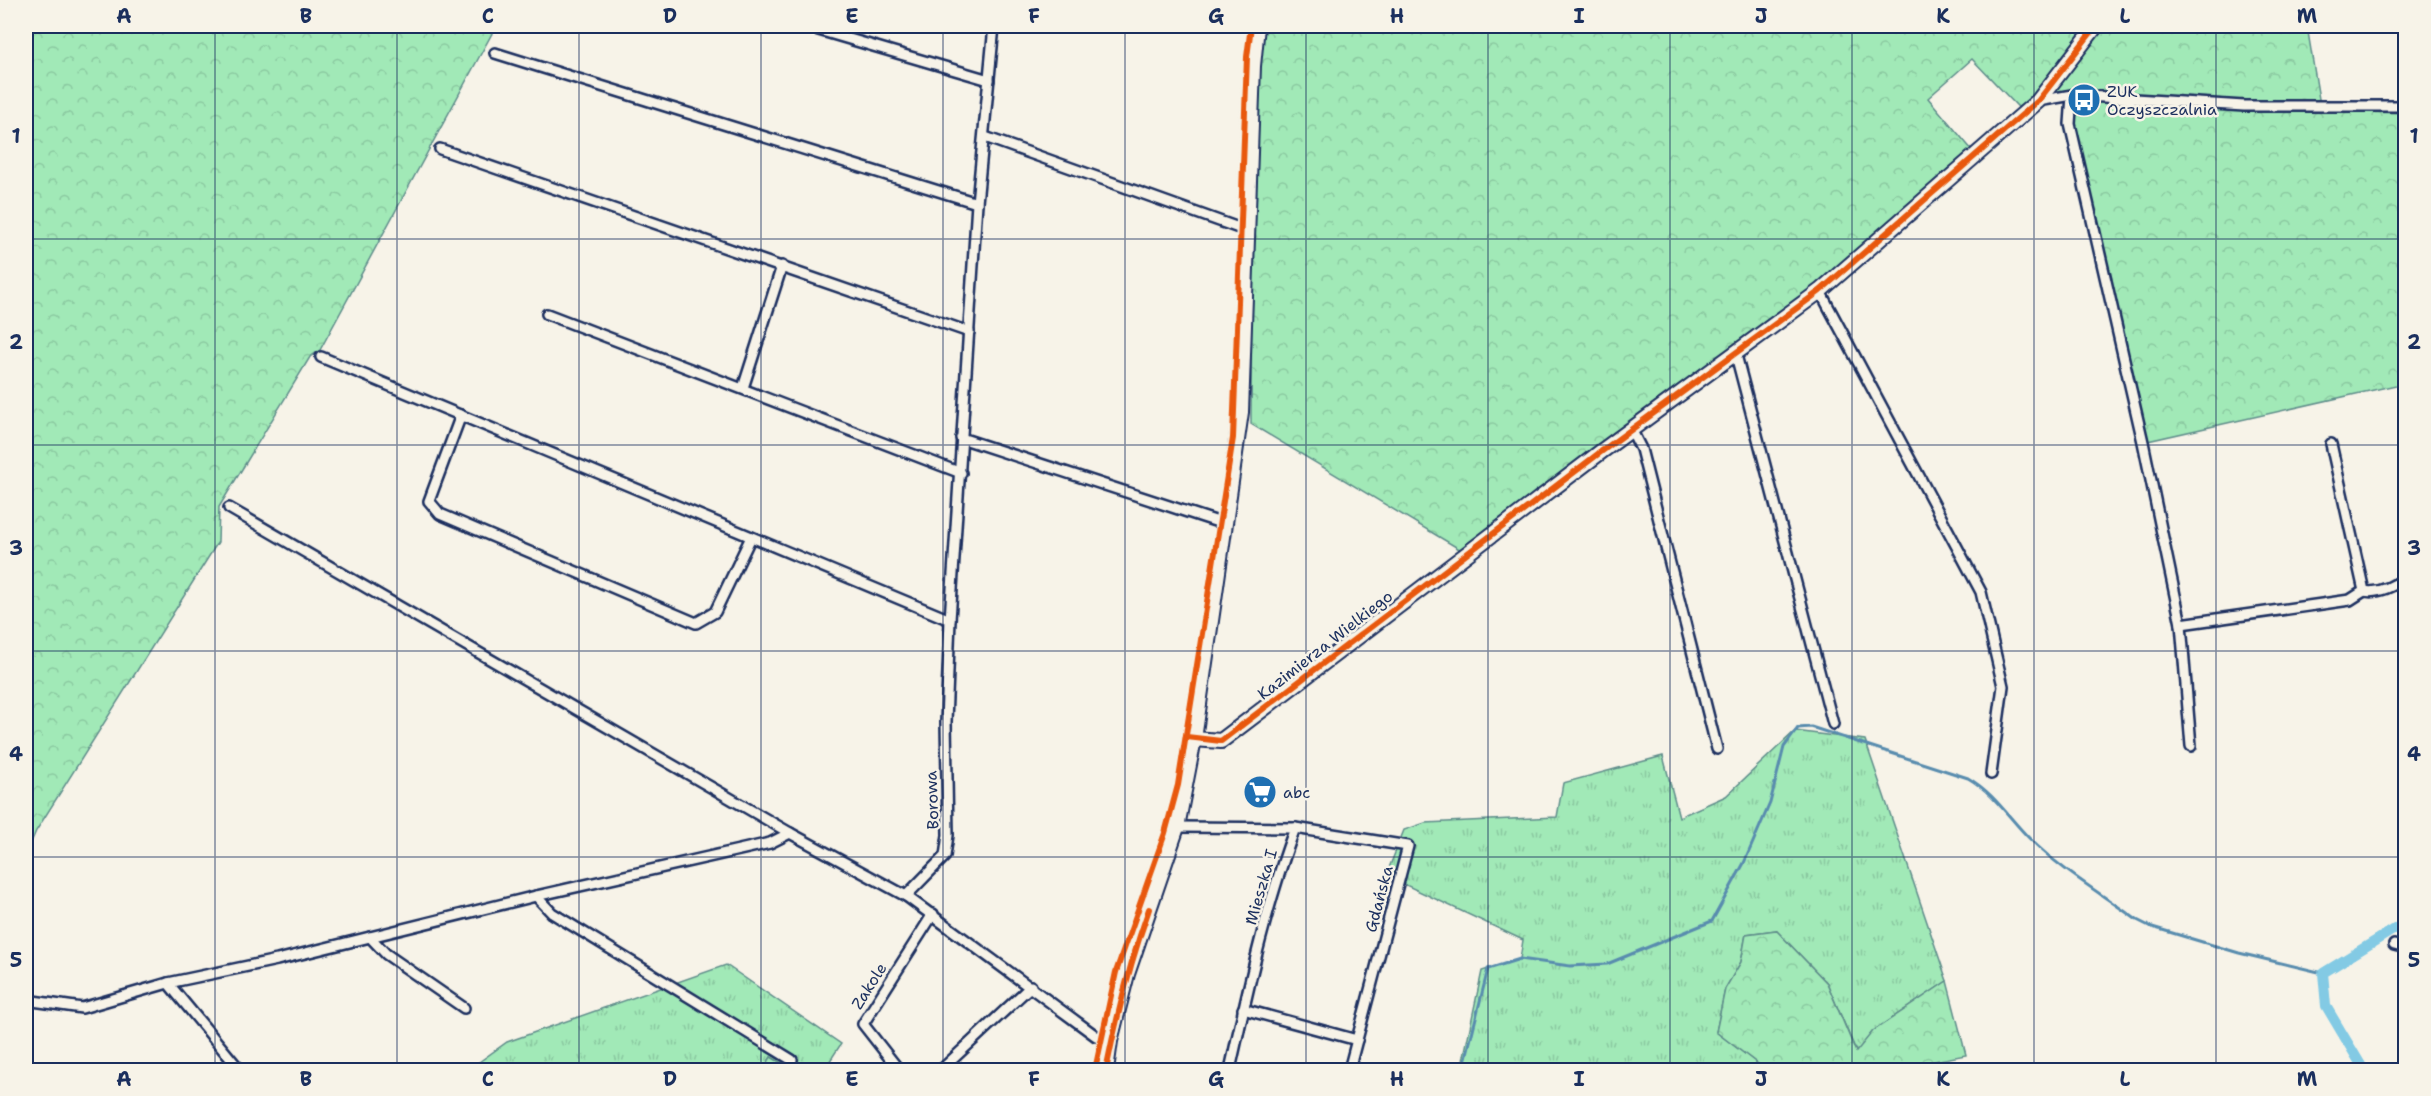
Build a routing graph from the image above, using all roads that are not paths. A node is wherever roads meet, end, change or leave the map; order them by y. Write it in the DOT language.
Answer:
graph roads {
  1 [pos="805,26"];
  2 [pos="994,26"];
  3 [pos="1257,26"];
  4 [pos="2096,26"];
  5 [pos="495,53"];
  6 [pos="989,80"];
  7 [pos="2072,95"];
  8 [pos="2038,101"];
  9 [pos="2406,106"];
  10 [pos="985,137"];
  11 [pos="440,149"];
  12 [pos="977,203"];
  13 [pos="1248,231"];
  14 [pos="782,266"];
  15 [pos="1820,291"];
  16 [pos="548,314"];
  17 [pos="969,332"];
  18 [pos="1736,355"];
  19 [pos="321,357"];
  20 [pos="743,388"];
  21 [pos="461,416"];
  22 [pos="1631,429"];
  23 [pos="961,438"];
  24 [pos="2331,444"];
  25 [pos="961,473"];
  26 [pos="229,508"];
  27 [pos="1224,524"];
  28 [pos="751,537"];
  29 [pos="2406,577"];
  30 [pos="2364,591"];
  31 [pos="950,620"];
  32 [pos="2181,624"];
  33 [pos="1833,724"];
  34 [pos="1194,739"];
  35 [pos="2192,746"];
  36 [pos="1717,749"];
  37 [pos="1991,774"];
  38 [pos="1177,827"];
  39 [pos="1295,828"];
  40 [pos="790,833"];
  41 [pos="536,896"];
  42 [pos="906,896"];
  43 [pos="933,914"];
  44 [pos="370,937"];
  45 [pos="2394,945"];
  46 [pos="2406,948"];
  47 [pos="168,983"];
  48 [pos="1030,986"];
  49 [pos="26,1000"];
  50 [pos="464,1008"];
  51 [pos="1243,1009"];
  52 [pos="1357,1040"];
  53 [pos="1110,1041"];
  54 [pos="792,1060"];
  55 [pos="240,1071"];
  56 [pos="899,1071"];
  57 [pos="941,1071"];
  58 [pos="1106,1071"];
  59 [pos="1230,1071"];
  60 [pos="1349,1071"];
  1 -- 6 [label="street"];
  2 -- 6 [label="street, Borowa"];
  3 -- 13 [label="street"];
  4 -- 8 [label="street, Kazimierza Wielkiego"];
  5 -- 12 [label="street"];
  6 -- 10 [label="street, Borowa"];
  7 -- 8 [label="street"];
  7 -- 9 [label="street"];
  7 -- 32 [label="street"];
  8 -- 15 [label="street, Kazimierza Wielkiego"];
  10 -- 12 [label="street, Borowa"];
  10 -- 13 [label="street"];
  11 -- 14 [label="street"];
  12 -- 17 [label="street, Borowa"];
  13 -- 27 [label="street"];
  14 -- 17 [label="street"];
  14 -- 20 [label="street"];
  15 -- 18 [label="street, Kazimierza Wielkiego"];
  15 -- 37 [label="street"];
  16 -- 20 [label="street"];
  17 -- 23 [label="street, Borowa"];
  18 -- 22 [label="street, Kazimierza Wielkiego"];
  18 -- 33 [label="street"];
  19 -- 21 [label="street"];
  20 -- 25 [label="street"];
  21 -- 28 [label="street"];
  21 -- 28 [label="street"];
  22 -- 34 [label="street, Kazimierza Wielkiego"];
  22 -- 36 [label="street"];
  23 -- 25 [label="street, Borowa"];
  23 -- 27 [label="street"];
  24 -- 30 [label="street"];
  25 -- 31 [label="street, Borowa"];
  26 -- 40 [label="street"];
  27 -- 34 [label="street"];
  28 -- 31 [label="street"];
  29 -- 30 [label="street"];
  30 -- 32 [label="street"];
  31 -- 42 [label="street, Borowa"];
  32 -- 35 [label="street"];
  34 -- 38 [label="street"];
  38 -- 39 [label="street, Mieszka I"];
  38 -- 53 [label="street"];
  39 -- 51 [label="street, Mieszka I"];
  39 -- 52 [label="street, Gdańska"];
  40 -- 41 [label="street"];
  40 -- 42 [label="street"];
  41 -- 44 [label="street"];
  41 -- 54 [label="street"];
  42 -- 43 [label="street"];
  43 -- 48 [label="street"];
  43 -- 56 [label="street, Zakole"];
  44 -- 47 [label="street"];
  44 -- 50 [label="street"];
  45 -- 46 [label="street"];
  47 -- 49 [label="street"];
  47 -- 55 [label="street"];
  48 -- 53 [label="street"];
  48 -- 57 [label="street"];
  51 -- 52 [label="street"];
  51 -- 59 [label="street, Mieszka I"];
  52 -- 60 [label="street, Gdańska"];
  53 -- 58 [label="street"];
}
